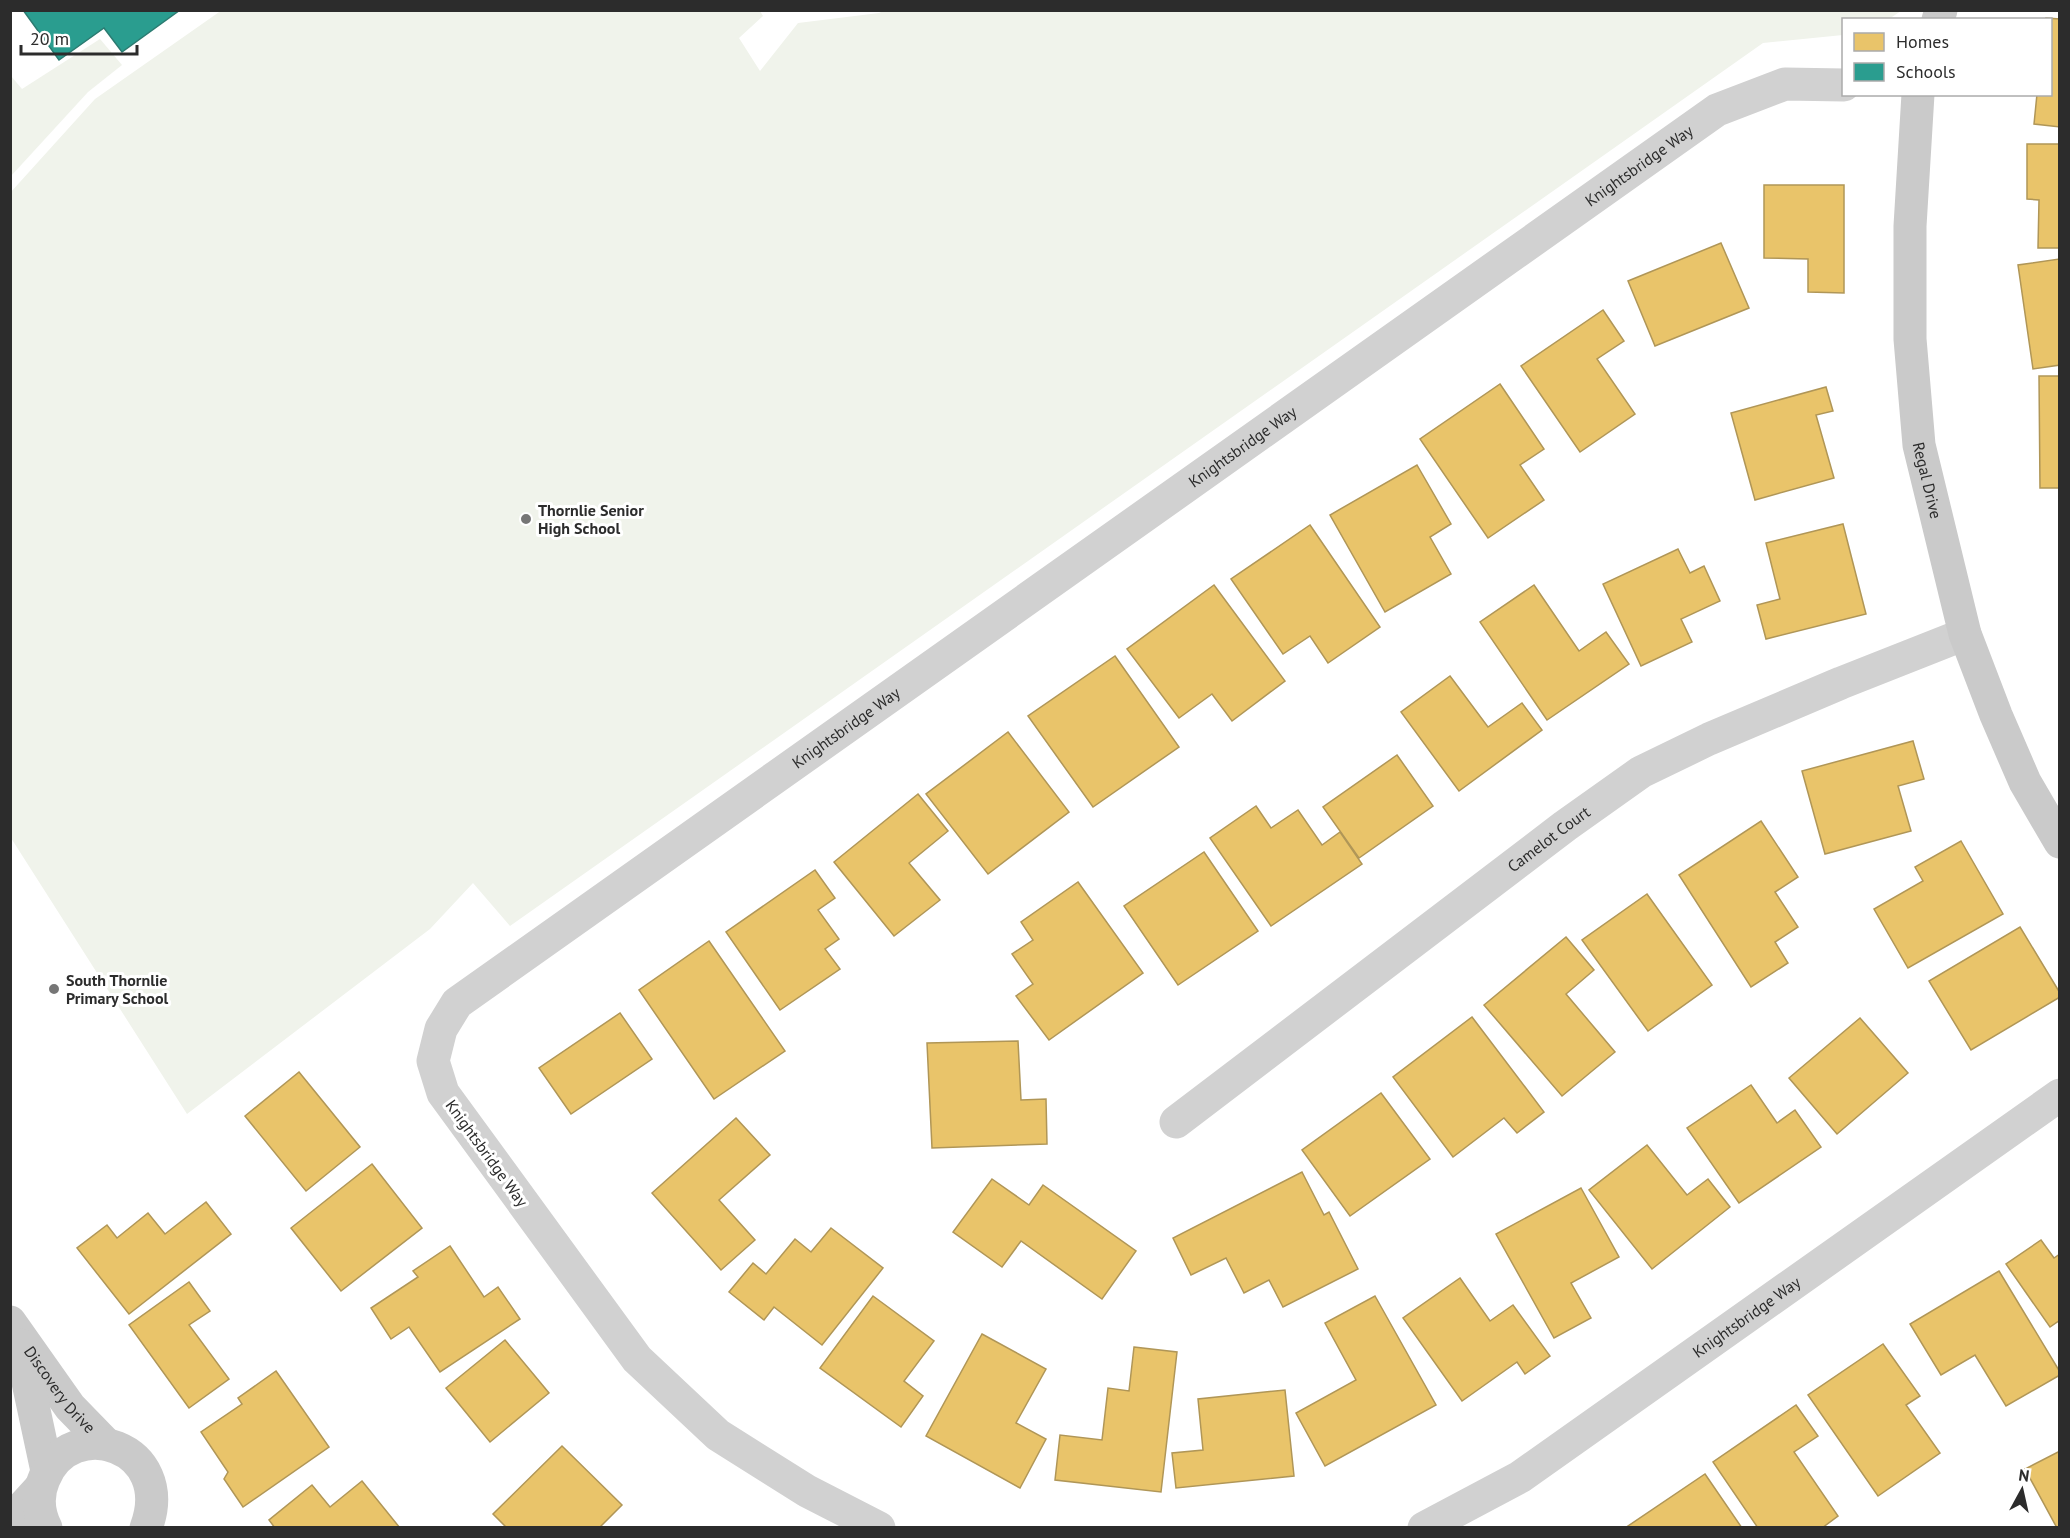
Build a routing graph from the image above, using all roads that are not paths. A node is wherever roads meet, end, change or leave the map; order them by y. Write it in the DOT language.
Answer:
graph roads {
  1 [pos="1842,85"];
  2 [pos="1911,96"];
  3 [pos="1965,634"];
  4 [pos="2060,842"];
  5 [pos="2060,1095"];
  6 [pos="1176,1122"];
  7 [pos="14,1327"];
  8 [pos="106,1444"];
  9 [pos="43,1480"];
  10 [pos="10,1521"];
  11 [pos="152,1523"];
  12 [pos="46,1527"];
  13 [pos="879,1527"];
  14 [pos="1424,1527"];
  1 -- 13 [label="street, Knightsbridge Way"];
  2 -- 3 [label="street, Regal Drive"];
  3 -- 4 [label="street, Regal Drive"];
  3 -- 6 [label="street, Camelot Court"];
  5 -- 14 [label="street, Knightsbridge Way"];
  7 -- 8 [label="street, Discovery Drive"];
  7 -- 9 [label="street, Discovery Drive"];
  8 -- 9 [label="street, Discovery Drive"];
  8 -- 11 [label="street, Discovery Drive"];
  9 -- 10 [label="street"];
  9 -- 12 [label="street, Discovery Drive"];
}
